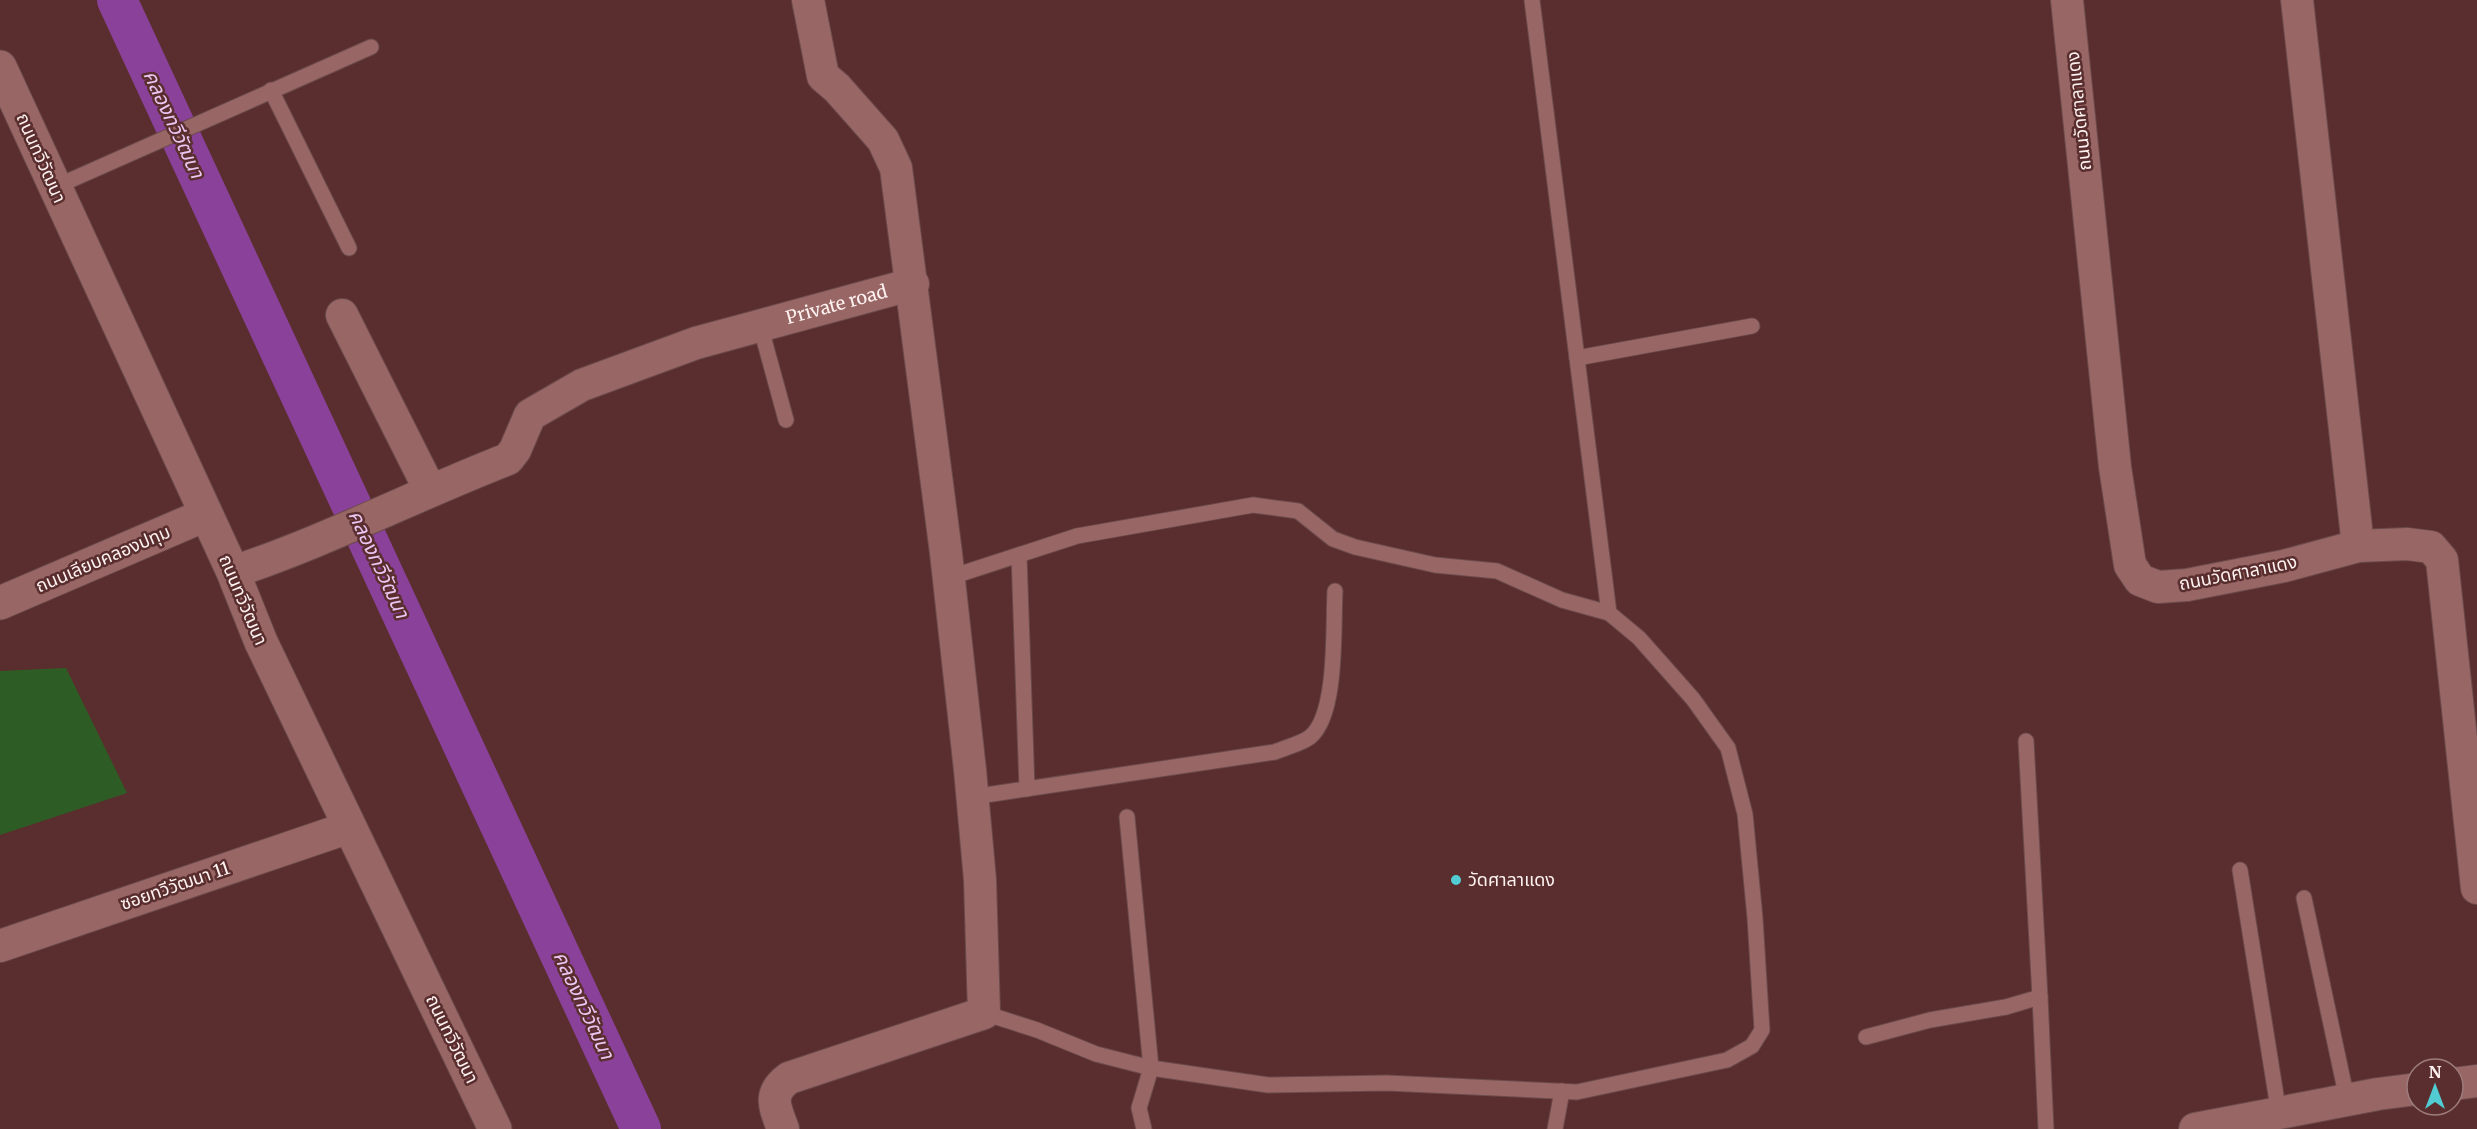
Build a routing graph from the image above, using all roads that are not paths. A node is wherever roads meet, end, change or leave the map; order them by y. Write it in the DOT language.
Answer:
graph roads {
  1 [pos="808,0"];
  2 [pos="1532,0"];
  3 [pos="2067,0"];
  4 [pos="2297,0"];
  5 [pos="371,47"];
  6 [pos="0,67"];
  7 [pos="271,90"];
  8 [pos="55,187"];
  9 [pos="349,248"];
  10 [pos="913,284"];
  11 [pos="342,315"];
  12 [pos="760,325"];
  13 [pos="1752,326"];
  14 [pos="1577,358"];
  15 [pos="786,420"];
  16 [pos="429,490"];
  17 [pos="206,515"];
  18 [pos="2358,546"];
  19 [pos="1018,555"];
  20 [pos="233,572"];
  21 [pos="948,578"];
  22 [pos="1335,591"];
  23 [pos="0,603"];
  24 [pos="1609,613"];
  25 [pos="2466,682"];
  26 [pos="2026,741"];
  27 [pos="1027,789"];
  28 [pos="972,797"];
  29 [pos="1127,817"];
  30 [pos="350,827"];
  31 [pos="2240,870"];
  32 [pos="2477,888"];
  33 [pos="2304,898"];
  34 [pos="0,946"];
  35 [pos="2040,997"];
  36 [pos="984,1013"];
  37 [pos="1866,1037"];
  38 [pos="1151,1068"];
  39 [pos="1562,1091"];
  40 [pos="2405,1091"];
  41 [pos="2347,1100"];
  42 [pos="2279,1114"];
  43 [pos="495,1129"];
  44 [pos="783,1129"];
  45 [pos="1144,1129"];
  46 [pos="1555,1129"];
  47 [pos="2046,1129"];
  48 [pos="2195,1129"];
  1 -- 10 [label="street"];
  2 -- 14 [label="lane"];
  3 -- 18 [label="street, ถนนวัดศาลาแดง"];
  4 -- 18 [label="street"];
  5 -- 7 [label="lane"];
  6 -- 8 [label="main road, ถนนทวีวัฒนา"];
  7 -- 8 [label="lane"];
  7 -- 9 [label="lane"];
  8 -- 17 [label="main road, ถนนทวีวัฒนา"];
  10 -- 12 [label="street, Private road"];
  10 -- 21 [label="street"];
  11 -- 16 [label="street"];
  12 -- 15 [label="lane"];
  12 -- 16 [label="street, Private road"];
  13 -- 14 [label="lane"];
  14 -- 24 [label="lane"];
  16 -- 20 [label="street, Private road"];
  17 -- 20 [label="main road, ถนนทวีวัฒนา"];
  17 -- 23 [label="main road, ถนนเลียบคลองปทุม"];
  18 -- 25 [label="street, ถนนวัดศาลาแดง"];
  19 -- 21 [label="lane"];
  19 -- 24 [label="lane"];
  19 -- 27 [label="lane"];
  20 -- 30 [label="main road, ถนนทวีวัฒนา"];
  21 -- 28 [label="street"];
  22 -- 27 [label="lane"];
  24 -- 39 [label="lane"];
  25 -- 32 [label="street, ถนนวัดศาลาแดง"];
  26 -- 35 [label="lane"];
  27 -- 28 [label="lane"];
  28 -- 36 [label="street"];
  29 -- 38 [label="lane"];
  30 -- 34 [label="street, ซอยทวีวัฒนา 11"];
  30 -- 43 [label="main road, ถนนทวีวัฒนา"];
  31 -- 42 [label="lane"];
  33 -- 41 [label="lane"];
  35 -- 37 [label="lane"];
  35 -- 47 [label="lane"];
  36 -- 38 [label="lane"];
  36 -- 44 [label="street"];
  38 -- 39 [label="lane"];
  38 -- 45 [label="lane"];
  39 -- 46 [label="lane"];
  40 -- 41 [label="street"];
  41 -- 42 [label="street"];
  42 -- 48 [label="street"];
}
